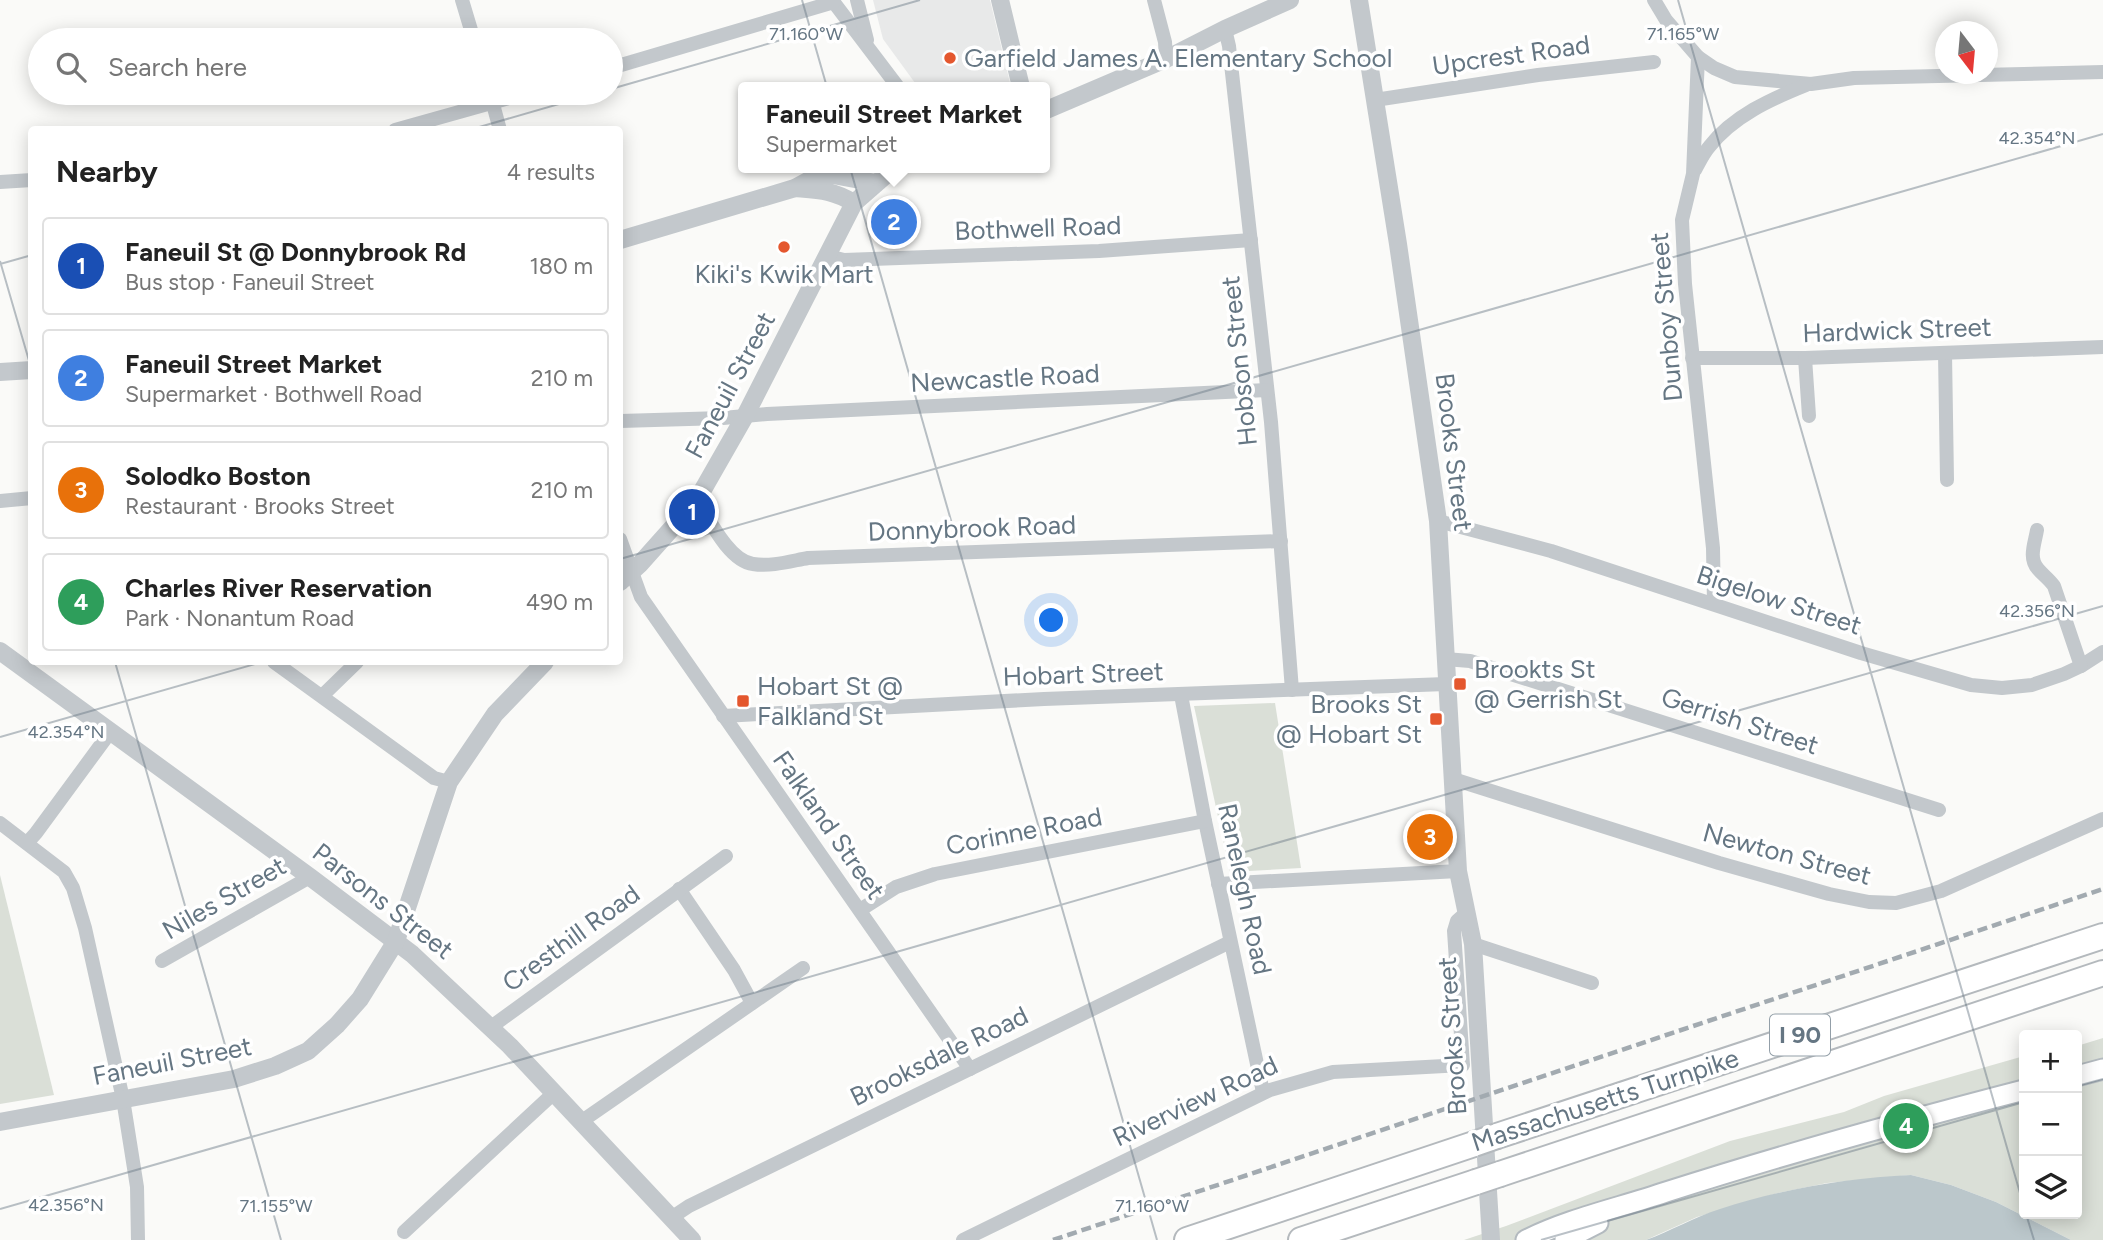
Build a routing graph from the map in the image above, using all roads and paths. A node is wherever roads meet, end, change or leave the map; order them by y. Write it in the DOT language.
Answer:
graph roads {
  1 [pos="462,0"];
  2 [pos="857,0"];
  3 [pos="1000,0"];
  4 [pos="1154,0"];
  5 [pos="1290,0"];
  6 [pos="1359,0"];
  7 [pos="1654,0"];
  8 [pos="833,1"];
  9 [pos="470,28"];
  10 [pos="1225,29"];
  11 [pos="869,48"];
  12 [pos="1699,57"];
  13 [pos="1166,59"];
  14 [pos="1654,62"];
  15 [pos="623,64"];
  16 [pos="2103,72"];
  17 [pos="894,82"];
  18 [pos="1020,82"];
  19 [pos="1811,83"];
  20 [pos="1375,100"];
  21 [pos="470,105"];
  22 [pos="493,105"];
  23 [pos="1050,109"];
  24 [pos="407,126"];
  25 [pos="499,126"];
  26 [pos="888,173"];
  27 [pos="1693,174"];
  28 [pos="28,180"];
  29 [pos="0,182"];
  30 [pos="876,183"];
  31 [pos="795,188"];
  32 [pos="854,203"];
  33 [pos="623,239"];
  34 [pos="1251,240"];
  35 [pos="828,256"];
  36 [pos="2103,347"];
  37 [pos="1945,353"];
  38 [pos="1692,358"];
  39 [pos="1805,358"];
  40 [pos="28,370"];
  41 [pos="0,372"];
  42 [pos="1267,390"];
  43 [pos="1809,415"];
  44 [pos="745,416"];
  45 [pos="623,421"];
  46 [pos="1947,480"];
  47 [pos="28,498"];
  48 [pos="697,500"];
  49 [pos="0,501"];
  50 [pos="1438,521"];
  51 [pos="2037,530"];
  52 [pos="1281,541"];
  53 [pos="625,577"];
  54 [pos="1714,604"];
  55 [pos="0,651"];
  56 [pos="2103,652"];
  57 [pos="1445,659"];
  58 [pos="278,665"];
  59 [pos="354,665"];
  60 [pos="542,665"];
  61 [pos="2081,666"];
  62 [pos="1446,684"];
  63 [pos="1293,690"];
  64 [pos="1181,695"];
  65 [pos="322,696"];
  66 [pos="723,716"];
  67 [pos="111,731"];
  68 [pos="1453,779"];
  69 [pos="449,782"];
  70 [pos="1939,810"];
  71 [pos="2103,819"];
  72 [pos="1205,821"];
  73 [pos="0,823"];
  74 [pos="27,843"];
  75 [pos="726,856"];
  76 [pos="1458,871"];
  77 [pos="310,877"];
  78 [pos="1218,884"];
  79 [pos="680,889"];
  80 [pos="860,910"];
  81 [pos="1466,913"];
  82 [pos="2103,936"];
  83 [pos="396,941"];
  84 [pos="1230,942"];
  85 [pos="1473,944"];
  86 [pos="162,961"];
  87 [pos="803,968"];
  88 [pos="2103,973"];
  89 [pos="1592,983"];
  90 [pos="752,1003"];
  91 [pos="491,1027"];
  92 [pos="1463,1065"];
  93 [pos="970,1069"];
  94 [pos="2103,1069"];
  95 [pos="2082,1075"];
  96 [pos="2019,1091"];
  97 [pos="555,1092"];
  98 [pos="1263,1092"];
  99 [pos="123,1099"];
  100 [pos="582,1121"];
  101 [pos="0,1122"];
  102 [pos="1662,1194"];
  103 [pos="671,1217"];
  104 [pos="404,1232"];
  105 [pos="138,1240"];
  106 [pos="692,1240"];
  107 [pos="963,1240"];
  108 [pos="1187,1240"];
  109 [pos="1301,1240"];
  110 [pos="1491,1240"];
  111 [pos="1525,1240"];
  112 [pos="1565,1240"];
  1 -- 9 [label="street"];
  2 -- 11 [label="street"];
  3 -- 18 [label="street"];
  4 -- 13 [label="street"];
  5 -- 10 [label="street"];
  6 -- 20 [label="street, Brooks Street"];
  7 -- 12 [label="street"];
  8 -- 11 [label="street"];
  8 -- 15 [label="street"];
  10 -- 13 [label="street"];
  10 -- 34 [label="street, Hobson Street"];
  11 -- 17 [label="street"];
  12 -- 19 [label="street"];
  12 -- 27 [label="street, Dunboy Street"];
  13 -- 23 [label="street"];
  14 -- 20 [label="street, Upcrest Road"];
  16 -- 19 [label="street"];
  19 -- 27 [label="street"];
  20 -- 50 [label="street, Brooks Street"];
  21 -- 24 [label="street"];
  22 -- 25 [label="street"];
  26 -- 30 [label="street, Faneuil Street"];
  27 -- 38 [label="street, Dunboy Street"];
  28 -- 29 [label="street"];
  30 -- 31 [label="street"];
  30 -- 32 [label="street, Faneuil Street"];
  31 -- 32 [label="street"];
  31 -- 33 [label="street"];
  32 -- 35 [label="street, Faneuil Street"];
  34 -- 35 [label="street, Bothwell Road"];
  34 -- 42 [label="street, Hobson Street"];
  35 -- 44 [label="street, Faneuil Street"];
  36 -- 37 [label="street, Hardwick Street"];
  37 -- 39 [label="street, Hardwick Street"];
  37 -- 46 [label="street"];
  38 -- 39 [label="street, Hardwick Street"];
  38 -- 54 [label="street, Dunboy Street"];
  39 -- 43 [label="street"];
  40 -- 41 [label="street"];
  42 -- 44 [label="street, Newcastle Road"];
  42 -- 52 [label="street, Hobson Street"];
  44 -- 45 [label="street, Newcastle Road"];
  44 -- 48 [label="street, Faneuil Street"];
  47 -- 49 [label="street"];
  48 -- 52 [label="street, Donnybrook Road"];
  48 -- 53 [label="street, Faneuil Street"];
  50 -- 54 [label="street, Bigelow Street"];
  50 -- 57 [label="street, Brooks Street"];
  51 -- 61 [label="street"];
  52 -- 63 [label="street, Hobson Street"];
  53 -- 66 [label="street, Falkland Street"];
  54 -- 61 [label="street, Bigelow Street"];
  55 -- 67 [label="street, Parsons Street"];
  56 -- 61 [label="street, Bigelow Street"];
  57 -- 62 [label="street, Brooks Street"];
  57 -- 70 [label="street, Gerrish Street"];
  58 -- 65 [label="street"];
  59 -- 65 [label="street"];
  60 -- 69 [label="street, Faneuil Street"];
  62 -- 63 [label="street, Hobart Street"];
  62 -- 68 [label="street, Brooks Street"];
  63 -- 64 [label="street, Hobart Street"];
  64 -- 66 [label="street, Hobart Street"];
  64 -- 72 [label="street, Ranelegh Road"];
  65 -- 69 [label="street"];
  66 -- 80 [label="street, Falkland Street"];
  67 -- 74 [label="street"];
  67 -- 77 [label="street, Parsons Street"];
  68 -- 71 [label="street, Newton Street"];
  68 -- 76 [label="street, Brooks Street"];
  69 -- 83 [label="street, Faneuil Street"];
  72 -- 78 [label="street, Ranelegh Road"];
  72 -- 80 [label="street, Corinne Road"];
  73 -- 74 [label="street"];
  74 -- 99 [label="street"];
  75 -- 79 [label="street, Cresthill Road"];
  76 -- 78 [label="street"];
  76 -- 81 [label="street, Brooks Street"];
  77 -- 83 [label="street, Parsons Street"];
  77 -- 86 [label="street, Niles Street"];
  78 -- 84 [label="street, Ranelegh Road"];
  79 -- 90 [label="street, Cresthill Road"];
  79 -- 91 [label="street, Cresthill Road"];
  80 -- 93 [label="street, Falkland Street"];
  81 -- 85 [label="street, Brooks Street"];
  81 -- 92 [label="street, Brooks Street"];
  82 -- 108 [label="highway, Massachusetts Turnpike / I 90, bridge"];
  83 -- 91 [label="street, Parsons Street"];
  83 -- 99 [label="street, Faneuil Street"];
  84 -- 93 [label="street, Brooksdale Road"];
  84 -- 98 [label="street, Ranelegh Road"];
  85 -- 89 [label="street"];
  85 -- 110 [label="street, Brooks Street"];
  87 -- 90 [label="street"];
  88 -- 109 [label="highway, Massachusetts Turnpike / I 90, bridge"];
  90 -- 100 [label="street"];
  91 -- 97 [label="street, Parsons Street"];
  92 -- 98 [label="street, Riverview Road"];
  93 -- 103 [label="street, Brooksdale Road"];
  94 -- 95 [label="main road"];
  96 -- 102 [label="main road"];
  97 -- 100 [label="street, Parsons Street"];
  97 -- 104 [label="street"];
  98 -- 107 [label="street, Riverview Road"];
  99 -- 101 [label="street, Faneuil Street"];
  99 -- 105 [label="street"];
  100 -- 103 [label="street, Parsons Street"];
  102 -- 111 [label="main road"];
  102 -- 112 [label="main road"];
  103 -- 106 [label="street, Parsons Street"];
}
